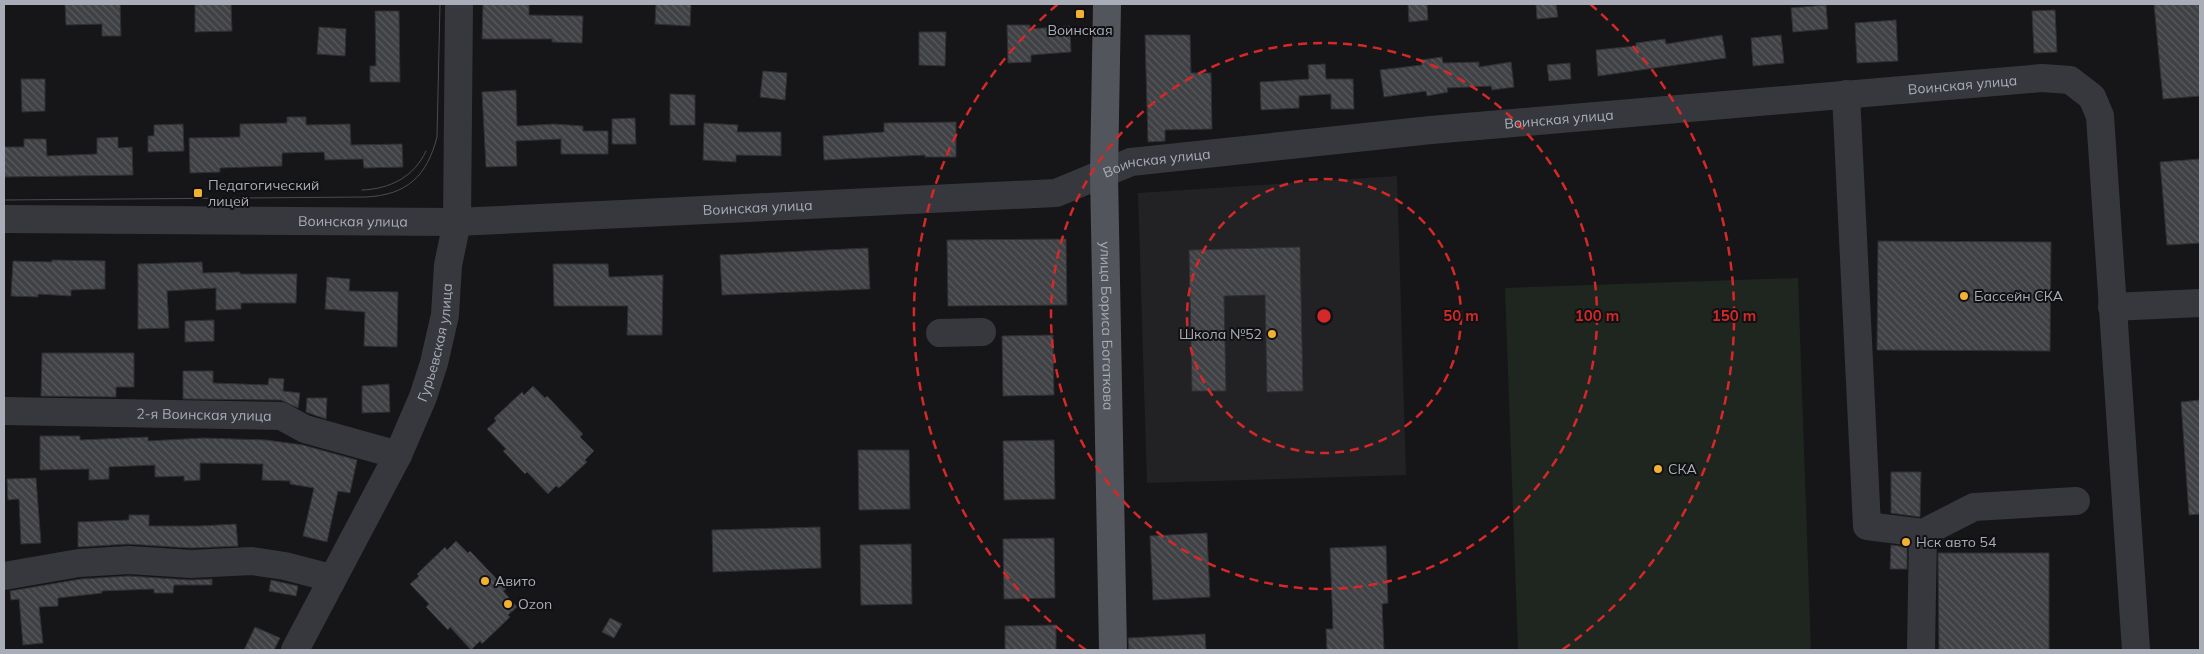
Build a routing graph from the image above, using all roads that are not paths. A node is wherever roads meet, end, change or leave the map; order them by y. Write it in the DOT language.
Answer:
graph roads {
  1 [pos="459,4"];
  2 [pos="1107,4"];
  3 [pos="1846,94"];
  4 [pos="1104,174"];
  5 [pos="4,219"];
  6 [pos="457,222"];
  7 [pos="2200,303"];
  8 [pos="2112,307"];
  9 [pos="982,332"];
  10 [pos="940,333"];
  11 [pos="4,411"];
  12 [pos="398,455"];
  13 [pos="2076,501"];
  14 [pos="1923,533"];
  15 [pos="4,576"];
  16 [pos="331,578"];
  17 [pos="295,650"];
  18 [pos="1113,650"];
  19 [pos="1921,650"];
  20 [pos="2136,650"];
  1 -- 6 [label="street, Гурьевская улица"];
  2 -- 4 [label="main road, улица Бориса Богаткова"];
  3 -- 4 [label="street, Воинская улица"];
  3 -- 8 [label="street, Воинская улица"];
  3 -- 14 [label="street"];
  4 -- 6 [label="street, Воинская улица"];
  4 -- 18 [label="main road, улица Бориса Богаткова"];
  5 -- 6 [label="street, Воинская улица"];
  6 -- 12 [label="street, Гурьевская улица"];
  7 -- 8 [label="street"];
  8 -- 20 [label="street, Воинская улица"];
  9 -- 10 [label="street"];
  11 -- 12 [label="street, 2-я Воинская улица"];
  12 -- 16 [label="street, Гурьевская улица"];
  13 -- 14 [label="street"];
  14 -- 19 [label="street"];
  15 -- 16 [label="street"];
  16 -- 17 [label="street, Гурьевская улица"];
}
